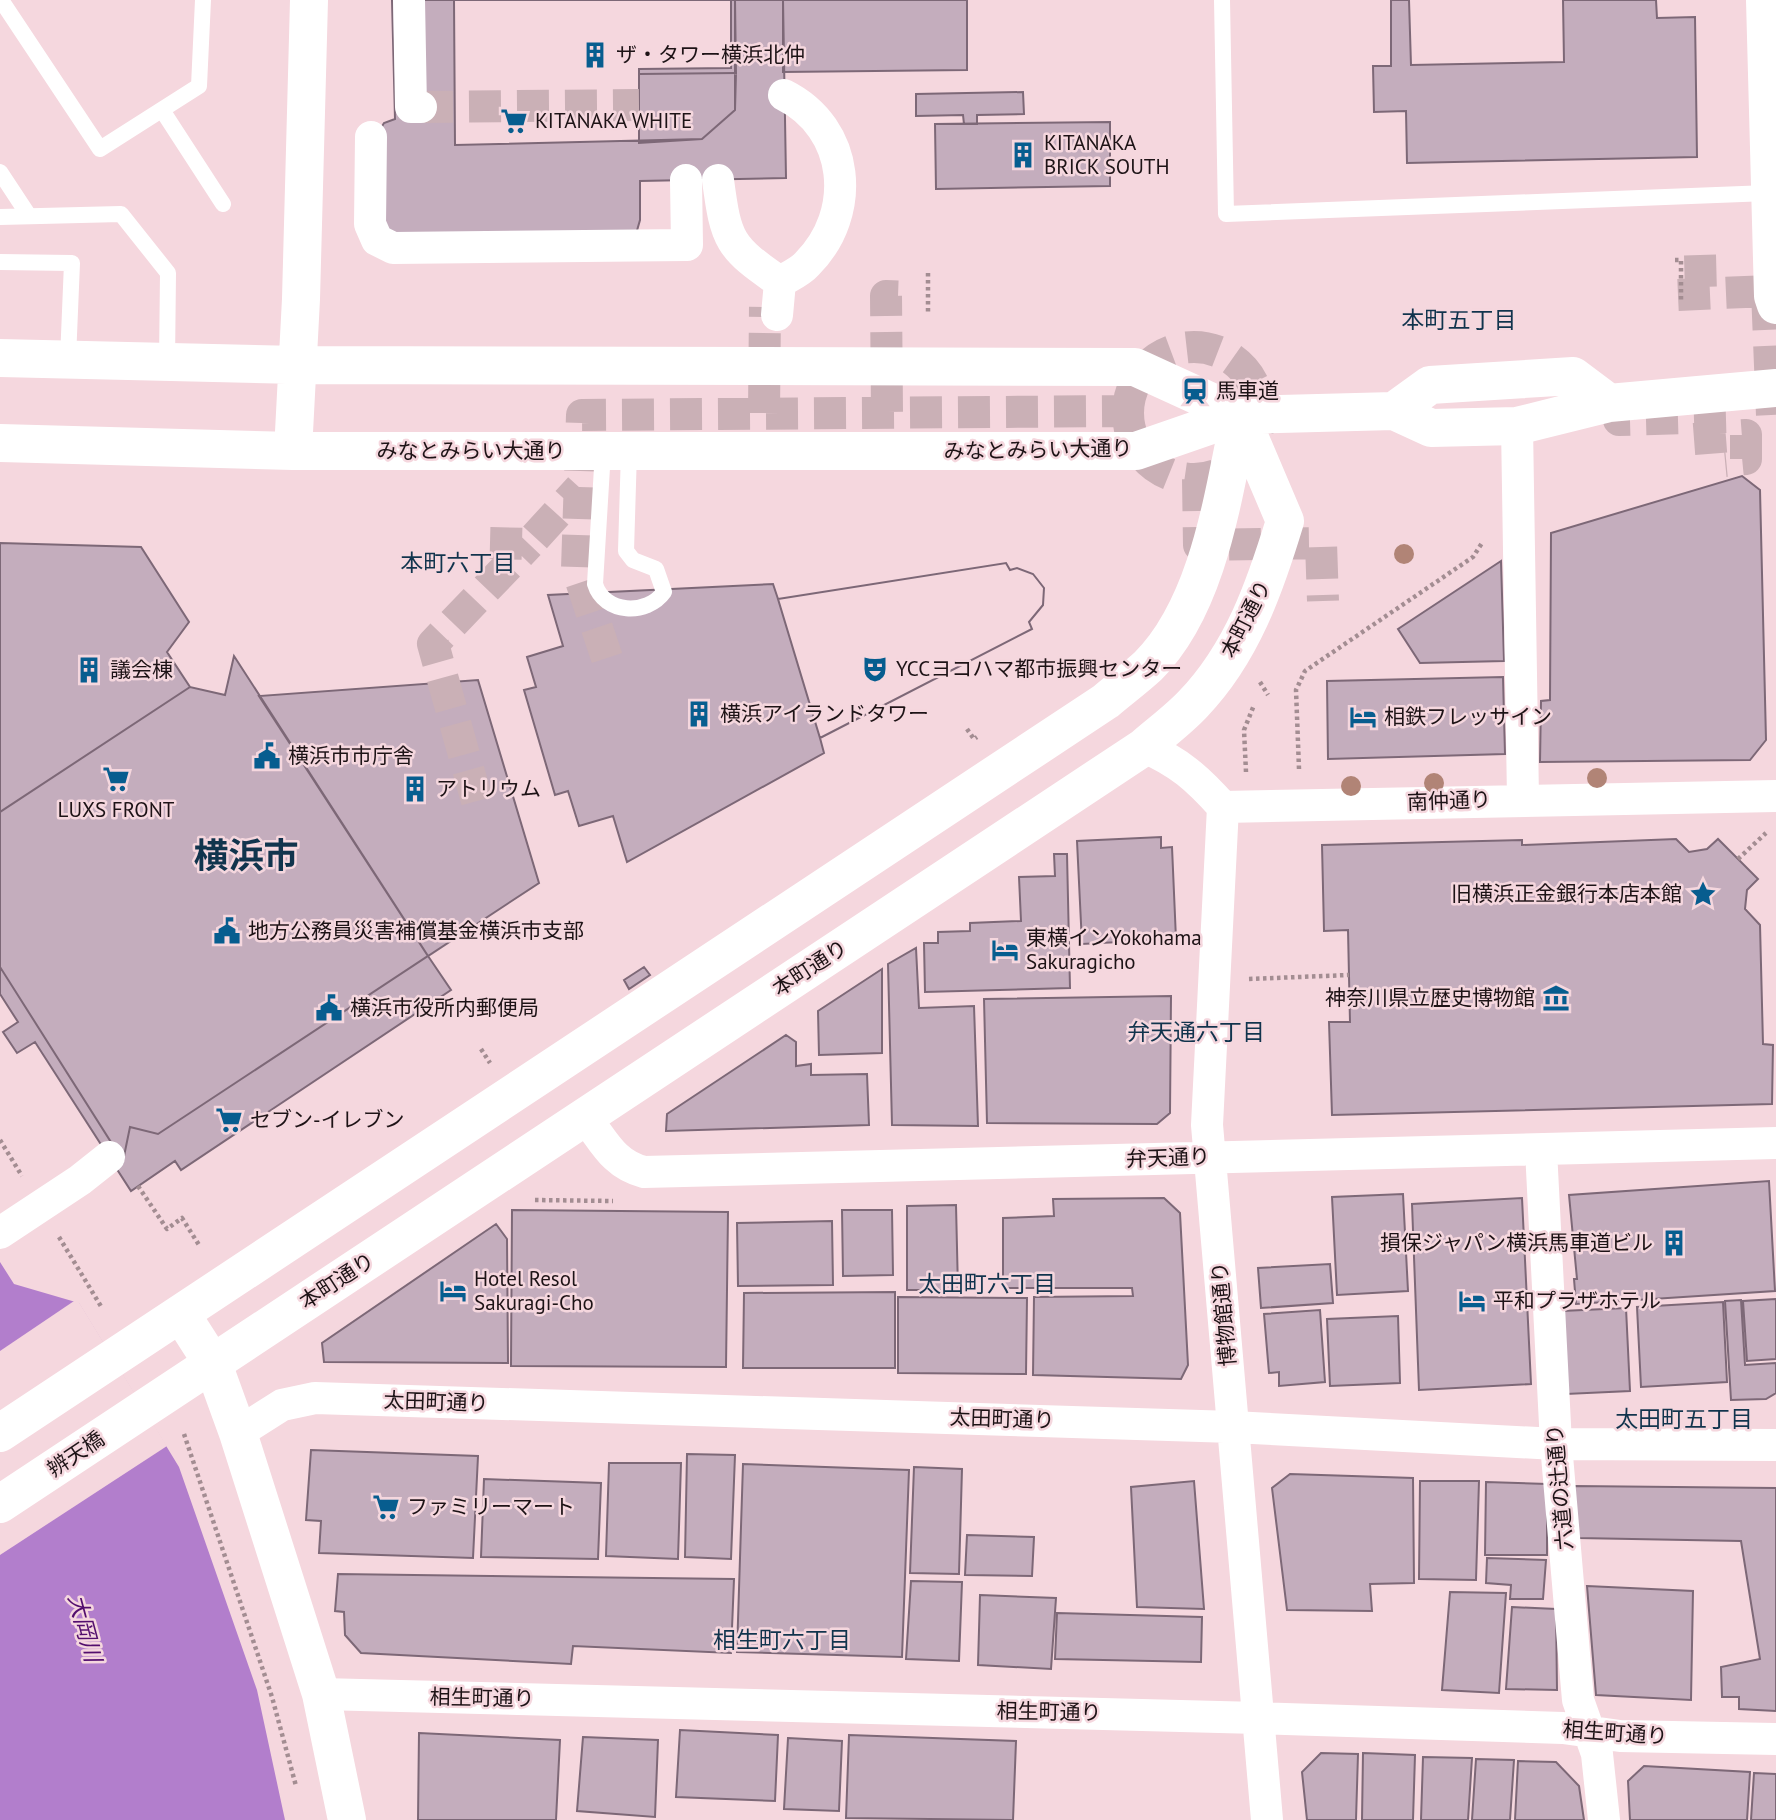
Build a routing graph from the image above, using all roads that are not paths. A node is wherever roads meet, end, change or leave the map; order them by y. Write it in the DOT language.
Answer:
graph roads {
  1 [pos="1,0"];
  2 [pos="203,0"];
  3 [pos="309,0"];
  4 [pos="409,0"];
  5 [pos="1222,0"];
  6 [pos="1765,0"];
  7 [pos="784,95"];
  8 [pos="421,107"];
  9 [pos="162,110"];
  10 [pos="371,137"];
  11 [pos="0,172"];
  12 [pos="686,180"];
  13 [pos="718,180"];
  14 [pos="1768,193"];
  15 [pos="223,204"];
  16 [pos="29,216"];
  17 [pos="0,217"];
  18 [pos="687,245"];
  19 [pos="733,246"];
  20 [pos="0,262"];
  21 [pos="780,282"];
  22 [pos="1776,305"];
  23 [pos="777,315"];
  24 [pos="0,358"];
  25 [pos="68,359"];
  26 [pos="167,362"];
  27 [pos="298,365"];
  28 [pos="1776,388"];
  29 [pos="1609,403"];
  30 [pos="1394,411"];
  31 [pos="1240,415"];
  32 [pos="1517,426"];
  33 [pos="0,443"];
  34 [pos="293,451"];
  35 [pos="616,451"];
  36 [pos="1144,747"];
  37 [pos="1776,796"];
  38 [pos="1523,799"];
  39 [pos="1223,807"];
  40 [pos="585,1117"];
  41 [pos="1776,1143"];
  42 [pos="1541,1150"];
  43 [pos="109,1157"];
  44 [pos="1210,1157"];
  45 [pos="0,1234"];
  46 [pos="181,1314"];
  47 [pos="212,1364"];
  48 [pos="152,1403"];
  49 [pos="1233,1427"];
  50 [pos="0,1433"];
  51 [pos="238,1433"];
  52 [pos="1556,1444"];
  53 [pos="1776,1446"];
  54 [pos="0,1504"];
  55 [pos="321,1694"];
  56 [pos="1258,1718"];
  57 [pos="1589,1731"];
  58 [pos="1776,1739"];
  59 [pos="348,1820"];
  60 [pos="1267,1820"];
  61 [pos="1604,1820"];
  1 -- 9 [label="lane"];
  2 -- 9 [label="lane"];
  3 -- 27 [label="main road"];
  4 -- 8 [label="street"];
  5 -- 14 [label="lane"];
  6 -- 14 [label="main road"];
  7 -- 21 [label="street"];
  9 -- 15 [label="lane"];
  10 -- 18 [label="street"];
  11 -- 16 [label="lane"];
  12 -- 18 [label="street"];
  13 -- 19 [label="street"];
  14 -- 22 [label="main road"];
  16 -- 17 [label="lane"];
  16 -- 26 [label="lane"];
  18 -- 19 [label="street"];
  19 -- 21 [label="street"];
  20 -- 25 [label="lane"];
  21 -- 23 [label="street"];
  24 -- 25 [label="main road"];
  25 -- 26 [label="main road"];
  26 -- 27 [label="main road"];
  27 -- 31 [label="main road"];
  27 -- 34 [label="main road"];
  28 -- 29 [label="main road"];
  29 -- 30 [label="main road"];
  29 -- 32 [label="main road"];
  30 -- 31 [label="main road"];
  30 -- 32 [label="main road"];
  31 -- 35 [label="main road, みなとみらい大通り"];
  31 -- 36 [label="main road, 本町通り"];
  31 -- 46 [label="main road"];
  32 -- 38 [label="street"];
  33 -- 34 [label="main road, みなとみらい大通り"];
  34 -- 35 [label="main road, みなとみらい大通り"];
  35 -- 35 [label="lane"];
  36 -- 39 [label="street"];
  36 -- 40 [label="main road, 本町通り"];
  37 -- 38 [label="street, 南仲通り"];
  38 -- 39 [label="street, 南仲通り"];
  39 -- 44 [label="street, 博物館通り"];
  40 -- 44 [label="street, 弁天通り"];
  40 -- 47 [label="main road, 本町通り"];
  41 -- 42 [label="street, 弁天通り"];
  42 -- 44 [label="street, 弁天通り"];
  42 -- 52 [label="street, 六道の辻通り"];
  43 -- 45 [label="street"];
  44 -- 49 [label="street, 博物館通り"];
  46 -- 47 [label="main road"];
  46 -- 50 [label="main road"];
  47 -- 48 [label="main road, 本町通り"];
  47 -- 51 [label="main road"];
  48 -- 54 [label="main road, 辨天橋"];
  49 -- 51 [label="street, 太田町通り"];
  49 -- 52 [label="street, 太田町通り"];
  49 -- 56 [label="street, 博物館通り"];
  51 -- 55 [label="main road"];
  52 -- 53 [label="street, 太田町通り"];
  52 -- 57 [label="street, 六道の辻通り"];
  55 -- 56 [label="street, 相生町通り"];
  55 -- 59 [label="main road"];
  56 -- 57 [label="street, 相生町通り"];
  56 -- 60 [label="street, 博物館通り"];
  57 -- 58 [label="street, 相生町通り"];
  57 -- 61 [label="street, 六道の辻通り"];
}
